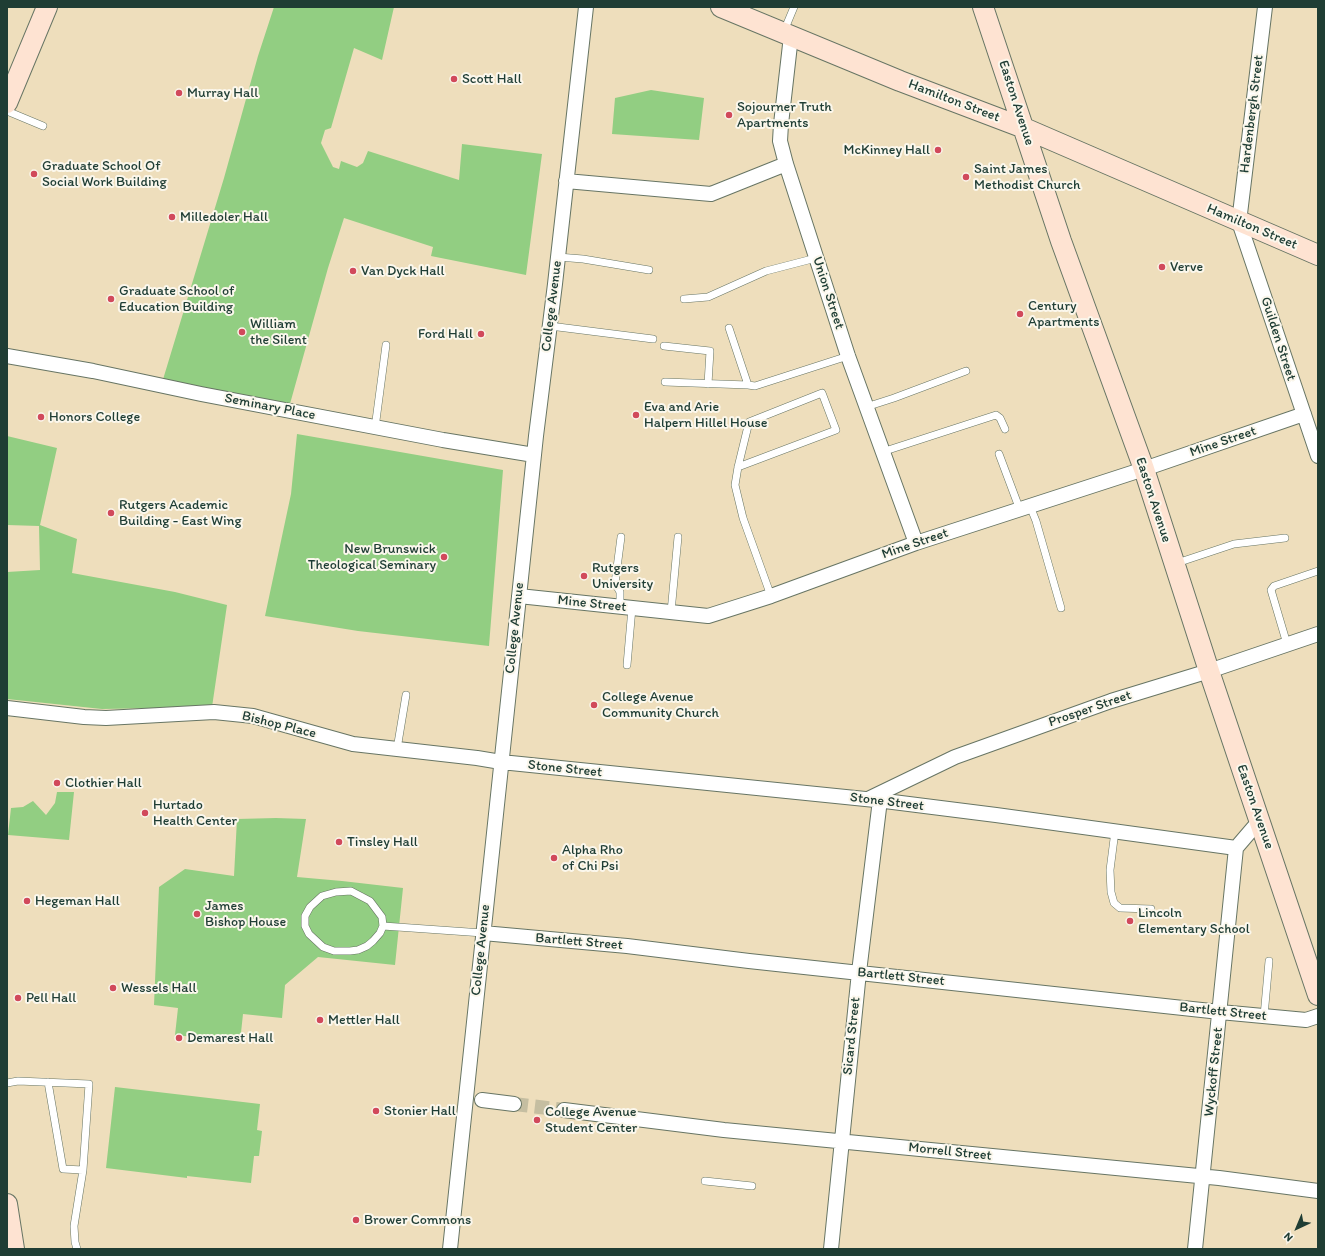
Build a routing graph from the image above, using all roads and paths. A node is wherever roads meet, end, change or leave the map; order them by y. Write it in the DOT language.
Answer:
graph roads {
  1 [pos="47,7"];
  2 [pos="586,7"];
  3 [pos="721,7"];
  4 [pos="794,7"];
  5 [pos="983,7"];
  6 [pos="1265,7"];
  7 [pos="787,35"];
  8 [pos="7,103"];
  9 [pos="7,111"];
  10 [pos="43,126"];
  11 [pos="1024,128"];
  12 [pos="786,164"];
  13 [pos="566,181"];
  14 [pos="1239,222"];
  15 [pos="1318,255"];
  16 [pos="558,257"];
  17 [pos="816,258"];
  18 [pos="649,270"];
  19 [pos="684,299"];
  20 [pos="550,326"];
  21 [pos="729,328"];
  22 [pos="653,338"];
  23 [pos="386,345"];
  24 [pos="664,346"];
  25 [pos="7,356"];
  26 [pos="848,356"];
  27 [pos="966,371"];
  28 [pos="665,382"];
  29 [pos="708,384"];
  30 [pos="748,385"];
  31 [pos="866,407"];
  32 [pos="1304,414"];
  33 [pos="376,428"];
  34 [pos="1006,429"];
  35 [pos="1313,434"];
  36 [pos="882,452"];
  37 [pos="999,454"];
  38 [pos="534,455"];
  39 [pos="1318,456"];
  40 [pos="738,467"];
  41 [pos="1144,469"];
  42 [pos="1025,508"];
  43 [pos="621,537"];
  44 [pos="678,537"];
  45 [pos="1285,538"];
  46 [pos="916,543"];
  47 [pos="1175,564"];
  48 [pos="1318,571"];
  49 [pos="519,596"];
  50 [pos="771,596"];
  51 [pos="626,607"];
  52 [pos="1061,608"];
  53 [pos="671,612"];
  54 [pos="1318,634"];
  55 [pos="1287,644"];
  56 [pos="627,665"];
  57 [pos="1209,671"];
  58 [pos="406,695"];
  59 [pos="7,708"];
  60 [pos="397,749"];
  61 [pos="501,762"];
  62 [pos="874,800"];
  63 [pos="1260,820"];
  64 [pos="1115,831"];
  65 [pos="1236,848"];
  66 [pos="1151,909"];
  67 [pos="383,926"];
  68 [pos="483,933"];
  69 [pos="1269,961"];
  70 [pos="859,972"];
  71 [pos="1318,995"];
  72 [pos="1220,1012"];
  73 [pos="1264,1016"];
  74 [pos="1318,1016"];
  75 [pos="48,1082"];
  76 [pos="7,1083"];
  77 [pos="482,1100"];
  78 [pos="514,1104"];
  79 [pos="564,1110"];
  80 [pos="842,1141"];
  81 [pos="83,1170"];
  82 [pos="1203,1177"];
  83 [pos="705,1181"];
  84 [pos="752,1186"];
  85 [pos="1318,1191"];
  86 [pos="7,1204"];
  87 [pos="14,1249"];
  88 [pos="77,1249"];
  89 [pos="450,1249"];
  90 [pos="830,1249"];
  91 [pos="1195,1249"];
  1 -- 8 [label="street"];
  2 -- 13 [label="street, College Avenue"];
  3 -- 7 [label="street, Hamilton Street"];
  4 -- 7 [label="lane"];
  5 -- 11 [label="street, Easton Avenue"];
  6 -- 14 [label="street, Hardenbergh Street"];
  7 -- 11 [label="street, Hamilton Street"];
  7 -- 12 [label="street, Union Street"];
  9 -- 10 [label="lane"];
  11 -- 14 [label="street, Hamilton Street"];
  11 -- 41 [label="street, Easton Avenue"];
  12 -- 13 [label="street"];
  12 -- 17 [label="street, Union Street"];
  13 -- 16 [label="street, College Avenue"];
  14 -- 15 [label="street, Hamilton Street"];
  14 -- 32 [label="street, Guilden Street"];
  16 -- 18 [label="lane"];
  16 -- 20 [label="street, College Avenue"];
  17 -- 19 [label="lane"];
  17 -- 26 [label="street, Union Street"];
  20 -- 22 [label="lane"];
  20 -- 38 [label="street, College Avenue"];
  21 -- 30 [label="lane"];
  23 -- 33 [label="lane"];
  24 -- 29 [label="lane"];
  25 -- 33 [label="street, Seminary Place"];
  26 -- 30 [label="lane"];
  26 -- 31 [label="street, Union Street"];
  27 -- 31 [label="lane"];
  28 -- 29 [label="lane"];
  29 -- 30 [label="lane"];
  31 -- 36 [label="street, Union Street"];
  32 -- 35 [label="street, Guilden Street"];
  32 -- 41 [label="street, Mine Street"];
  33 -- 38 [label="street, Seminary Place"];
  34 -- 36 [label="lane"];
  35 -- 39 [label="street, Guilden Street"];
  36 -- 46 [label="street, Union Street"];
  37 -- 42 [label="lane"];
  38 -- 49 [label="street, College Avenue"];
  40 -- 40 [label="lane"];
  40 -- 50 [label="lane"];
  41 -- 42 [label="street, Mine Street"];
  41 -- 47 [label="street, Easton Avenue"];
  42 -- 46 [label="street, Mine Street"];
  42 -- 52 [label="lane"];
  43 -- 51 [label="lane"];
  44 -- 53 [label="lane"];
  45 -- 47 [label="lane"];
  46 -- 50 [label="street, Mine Street"];
  47 -- 57 [label="street, Easton Avenue"];
  48 -- 55 [label="lane"];
  49 -- 51 [label="street, Mine Street"];
  49 -- 61 [label="street, College Avenue"];
  50 -- 53 [label="street, Mine Street"];
  51 -- 53 [label="street, Mine Street"];
  51 -- 56 [label="lane"];
  54 -- 55 [label="street, Prosper Street"];
  55 -- 57 [label="street, Prosper Street"];
  57 -- 62 [label="street, Prosper Street"];
  57 -- 63 [label="street, Easton Avenue"];
  58 -- 60 [label="lane"];
  59 -- 60 [label="street, Bishop Place"];
  60 -- 61 [label="street, Bishop Place"];
  61 -- 62 [label="street, Stone Street"];
  61 -- 68 [label="street, College Avenue"];
  62 -- 64 [label="street, Stone Street"];
  62 -- 70 [label="street, Sicard Street"];
  63 -- 65 [label="street"];
  63 -- 71 [label="street, Easton Avenue"];
  64 -- 65 [label="street, Stone Street"];
  64 -- 66 [label="lane"];
  65 -- 72 [label="street, Wyckoff Street"];
  67 -- 67 [label="lane"];
  67 -- 68 [label="lane"];
  68 -- 70 [label="street, Bartlett Street"];
  68 -- 89 [label="street, College Avenue"];
  69 -- 73 [label="lane"];
  70 -- 72 [label="street, Bartlett Street"];
  70 -- 80 [label="street, Sicard Street"];
  72 -- 73 [label="street, Bartlett Street"];
  72 -- 82 [label="street, Wyckoff Street"];
  73 -- 74 [label="street, Bartlett Street"];
  75 -- 76 [label="lane"];
  75 -- 81 [label="lane"];
  75 -- 81 [label="lane"];
  77 -- 78 [label="street"];
  79 -- 80 [label="street, Morrell Street"];
  80 -- 82 [label="street, Morrell Street"];
  80 -- 90 [label="street, Sicard Street"];
  81 -- 88 [label="lane"];
  82 -- 85 [label="street, Morrell Street"];
  82 -- 91 [label="street, Wyckoff Street"];
  83 -- 84 [label="lane"];
  86 -- 87 [label="street"];
}
